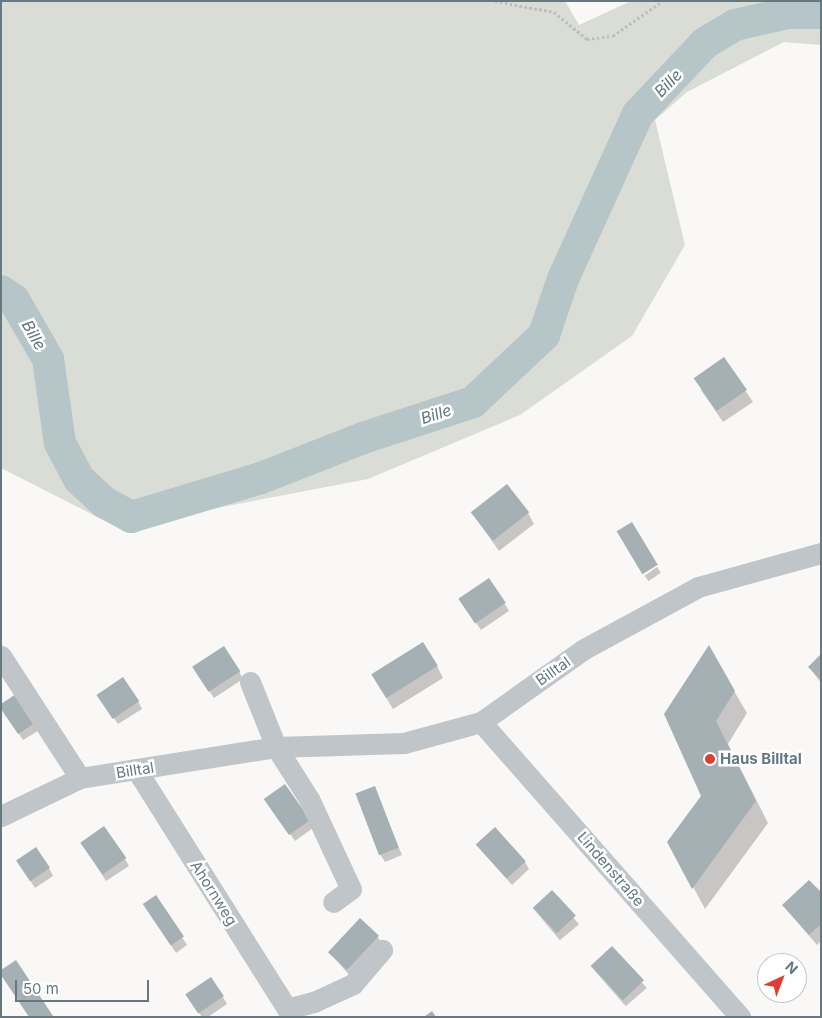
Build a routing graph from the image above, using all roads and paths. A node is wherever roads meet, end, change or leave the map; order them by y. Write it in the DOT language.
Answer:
graph roads {
  1 [pos="495,1"];
  2 [pos="662,1"];
  3 [pos="821,553"];
  4 [pos="1,656"];
  5 [pos="250,682"];
  6 [pos="481,722"];
  7 [pos="276,747"];
  8 [pos="136,770"];
  9 [pos="80,778"];
  10 [pos="1,816"];
  11 [pos="333,902"];
  12 [pos="382,950"];
  13 [pos="289,1013"];
  14 [pos="740,1017"];
  1 -- 2 [label="path"];
  3 -- 6 [label="street, Billtal"];
  4 -- 9 [label="street"];
  5 -- 7 [label="street"];
  6 -- 7 [label="street, Billtal"];
  6 -- 14 [label="street, Lindenstraße"];
  7 -- 8 [label="street, Billtal"];
  7 -- 11 [label="street"];
  8 -- 9 [label="street, Billtal"];
  8 -- 13 [label="street, Ahornweg"];
  9 -- 10 [label="street, Billtal"];
  12 -- 13 [label="street"];
}
